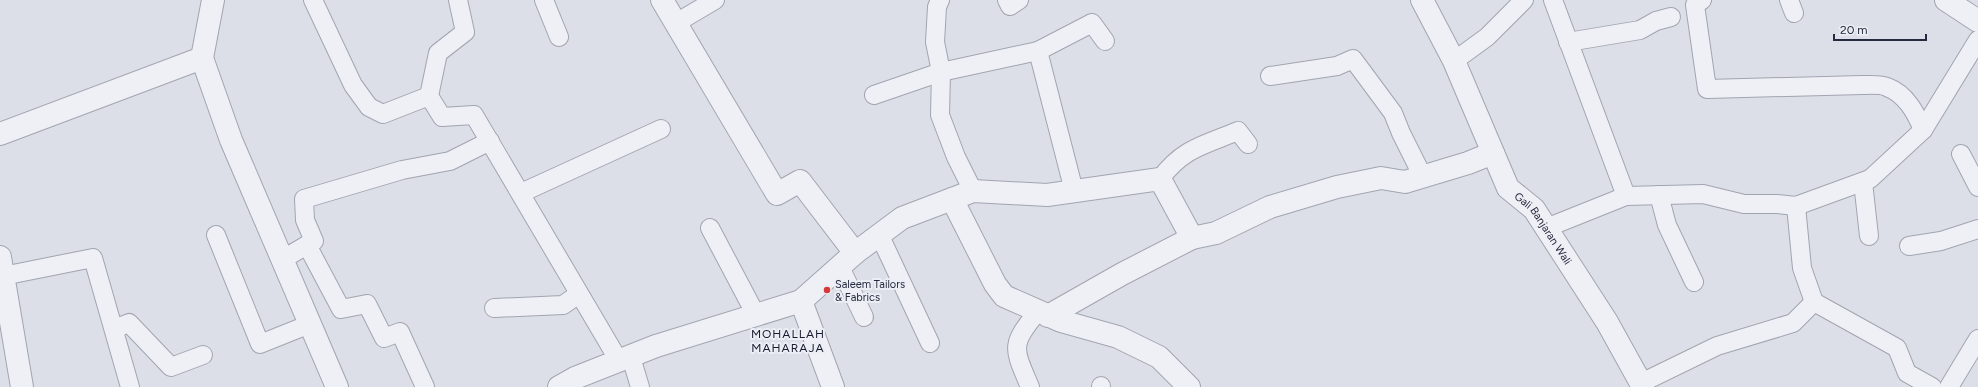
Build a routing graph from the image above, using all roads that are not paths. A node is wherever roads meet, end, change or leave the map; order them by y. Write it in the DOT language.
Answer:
graph roads {
  1 [pos="213,0"];
  2 [pos="313,0"];
  3 [pos="458,0"];
  4 [pos="544,0"];
  5 [pos="662,0"];
  6 [pos="715,0"];
  7 [pos="940,0"];
  8 [pos="1007,0"];
  9 [pos="1020,0"];
  10 [pos="1422,0"];
  11 [pos="1524,0"];
  12 [pos="1553,0"];
  13 [pos="1702,0"];
  14 [pos="1946,0"];
  15 [pos="1671,17"];
  16 [pos="1978,21"];
  17 [pos="676,23"];
  18 [pos="559,37"];
  19 [pos="1978,40"];
  20 [pos="1105,41"];
  21 [pos="1568,42"];
  22 [pos="1038,51"];
  23 [pos="202,58"];
  24 [pos="1454,61"];
  25 [pos="941,72"];
  26 [pos="1270,76"];
  27 [pos="874,95"];
  28 [pos="429,96"];
  29 [pos="661,129"];
  30 [pos="1923,130"];
  31 [pos="0,134"];
  32 [pos="490,141"];
  33 [pos="1248,144"];
  34 [pos="1493,153"];
  35 [pos="1961,154"];
  36 [pos="1423,176"];
  37 [pos="1160,179"];
  38 [pos="1863,182"];
  39 [pos="1978,187"];
  40 [pos="973,191"];
  41 [pos="1074,191"];
  42 [pos="521,193"];
  43 [pos="1659,195"];
  44 [pos="1626,196"];
  45 [pos="952,199"];
  46 [pos="1796,206"];
  47 [pos="710,228"];
  48 [pos="1546,228"];
  49 [pos="1978,229"];
  50 [pos="879,234"];
  51 [pos="216,235"];
  52 [pos="1869,236"];
  53 [pos="1192,238"];
  54 [pos="307,245"];
  55 [pos="1909,246"];
  56 [pos="855,253"];
  57 [pos="283,259"];
  58 [pos="2,266"];
  59 [pos="840,267"];
  60 [pos="1694,282"];
  61 [pos="580,294"];
  62 [pos="801,301"];
  63 [pos="1814,302"];
  64 [pos="494,308"];
  65 [pos="1043,313"];
  66 [pos="756,315"];
  67 [pos="864,317"];
  68 [pos="310,324"];
  69 [pos="114,329"];
  70 [pos="1978,339"];
  71 [pos="930,343"];
  72 [pos="203,355"];
  73 [pos="625,359"];
  74 [pos="1642,385"];
  75 [pos="22,387"];
  76 [pos="130,387"];
  77 [pos="338,387"];
  78 [pos="425,387"];
  79 [pos="559,387"];
  80 [pos="640,387"];
  81 [pos="834,387"];
  82 [pos="1030,387"];
  83 [pos="1189,387"];
  84 [pos="1932,387"];
  85 [pos="1949,387"];
  1 -- 23 [label="street"];
  2 -- 28 [label="lane"];
  3 -- 28 [label="lane"];
  4 -- 18 [label="lane"];
  5 -- 17 [label="street"];
  6 -- 17 [label="lane"];
  7 -- 25 [label="lane"];
  8 -- 9 [label="lane"];
  10 -- 24 [label="street, Gali Banjaran Wali"];
  11 -- 24 [label="lane"];
  12 -- 21 [label="lane"];
  13 -- 30 [label="lane"];
  14 -- 16 [label="street"];
  15 -- 21 [label="lane"];
  17 -- 56 [label="street"];
  19 -- 30 [label="lane"];
  20 -- 22 [label="lane"];
  21 -- 44 [label="lane"];
  22 -- 25 [label="lane"];
  22 -- 41 [label="lane"];
  23 -- 31 [label="street"];
  23 -- 57 [label="street"];
  24 -- 34 [label="street, Gali Banjaran Wali"];
  25 -- 27 [label="lane"];
  25 -- 40 [label="lane"];
  26 -- 36 [label="lane"];
  28 -- 32 [label="lane"];
  29 -- 42 [label="lane"];
  30 -- 38 [label="lane"];
  32 -- 42 [label="lane"];
  32 -- 54 [label="lane"];
  33 -- 37 [label="lane"];
  34 -- 36 [label="street"];
  34 -- 48 [label="street, Gali Banjaran Wali"];
  35 -- 39 [label="lane"];
  36 -- 53 [label="street"];
  37 -- 41 [label="street"];
  37 -- 53 [label="street"];
  38 -- 46 [label="lane"];
  38 -- 52 [label="lane"];
  40 -- 41 [label="street"];
  40 -- 45 [label="street"];
  42 -- 61 [label="lane"];
  43 -- 44 [label="lane"];
  43 -- 46 [label="lane"];
  43 -- 60 [label="lane"];
  44 -- 48 [label="lane"];
  45 -- 50 [label="street"];
  45 -- 65 [label="street"];
  46 -- 63 [label="lane"];
  47 -- 66 [label="lane"];
  48 -- 74 [label="street, Gali Banjaran Wali"];
  49 -- 55 [label="lane"];
  50 -- 56 [label="street"];
  50 -- 71 [label="lane"];
  51 -- 68 [label="lane"];
  53 -- 65 [label="street"];
  54 -- 57 [label="lane"];
  54 -- 78 [label="lane"];
  56 -- 59 [label="street"];
  57 -- 68 [label="street"];
  58 -- 69 [label="lane"];
  58 -- 75 [label="street"];
  59 -- 62 [label="street"];
  59 -- 67 [label="lane"];
  61 -- 64 [label="lane"];
  61 -- 73 [label="lane"];
  62 -- 66 [label="street"];
  62 -- 81 [label="street"];
  63 -- 74 [label="lane"];
  63 -- 84 [label="lane"];
  65 -- 82 [label="lane"];
  65 -- 83 [label="street"];
  66 -- 73 [label="street"];
  68 -- 77 [label="street"];
  69 -- 72 [label="lane"];
  69 -- 76 [label="lane"];
  70 -- 85 [label="lane"];
  73 -- 79 [label="street"];
  73 -- 80 [label="lane"];
}
